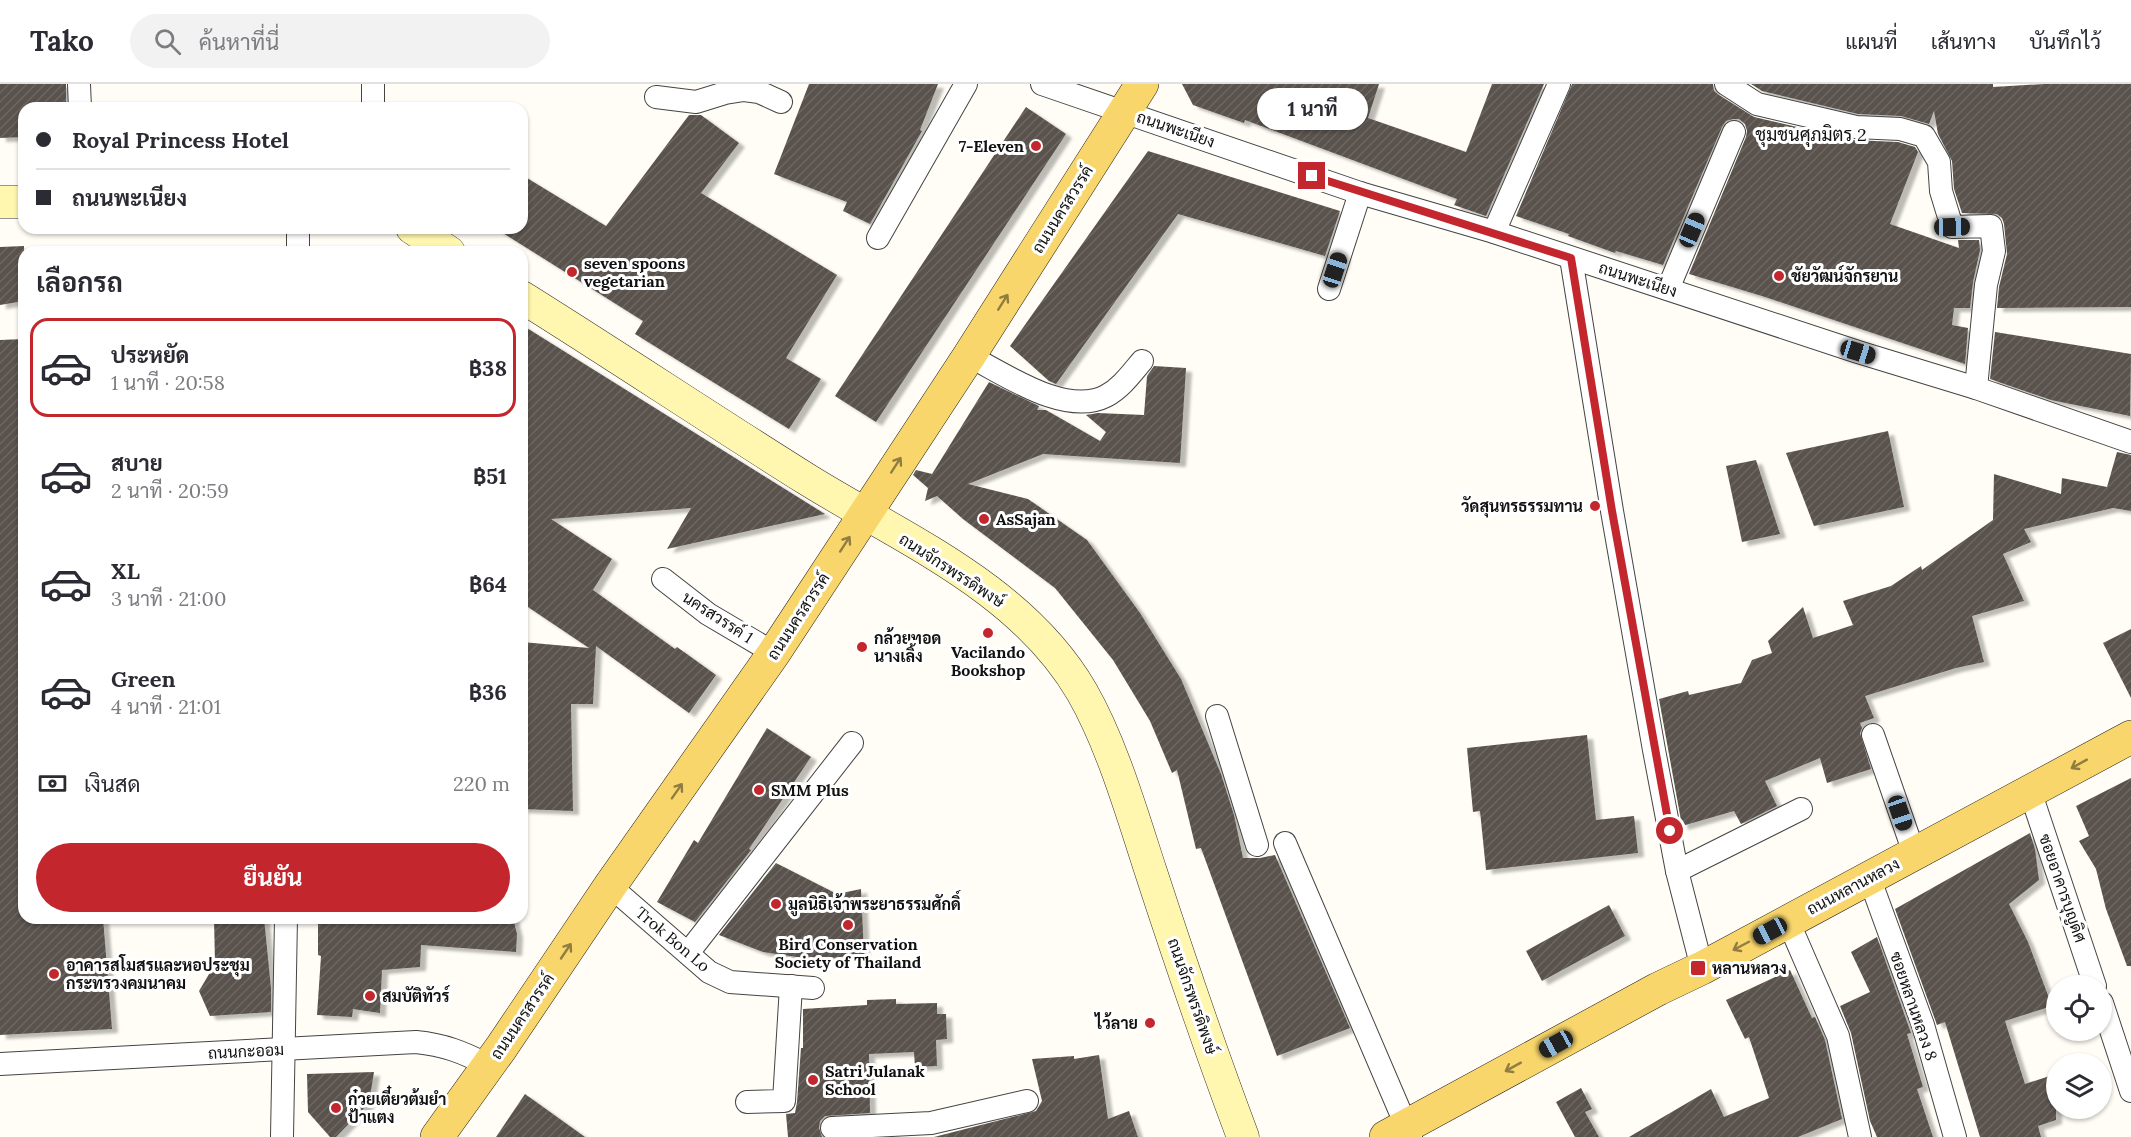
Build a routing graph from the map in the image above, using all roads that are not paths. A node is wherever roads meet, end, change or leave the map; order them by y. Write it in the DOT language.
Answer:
graph roads {
  1 [pos="79,84"];
  2 [pos="374,84"];
  3 [pos="966,84"];
  4 [pos="1042,84"];
  5 [pos="1142,84"];
  6 [pos="1559,84"];
  7 [pos="1726,84"];
  8 [pos="656,97"];
  9 [pos="80,102"];
  10 [pos="373,102"];
  11 [pos="781,102"];
  12 [pos="1124,112"];
  13 [pos="1734,132"];
  14 [pos="1360,193"];
  15 [pos="0,202"];
  16 [pos="18,202"];
  17 [pos="1494,232"];
  18 [pos="421,234"];
  19 [pos="878,238"];
  20 [pos="440,246"];
  21 [pos="1571,258"];
  22 [pos="1668,289"];
  23 [pos="1329,290"];
  24 [pos="528,301"];
  25 [pos="969,356"];
  26 [pos="1142,361"];
  27 [pos="1976,388"];
  28 [pos="2131,442"];
  29 [pos="864,514"];
  30 [pos="663,579"];
  31 [pos="774,652"];
  32 [pos="1217,717"];
  33 [pos="1873,735"];
  34 [pos="2131,737"];
  35 [pos="852,744"];
  36 [pos="2030,791"];
  37 [pos="1801,809"];
  38 [pos="1285,843"];
  39 [pos="1257,845"];
  40 [pos="1914,853"];
  41 [pos="1677,871"];
  42 [pos="1869,877"];
  43 [pos="610,886"];
  44 [pos="1788,921"];
  45 [pos="286,924"];
  46 [pos="688,953"];
  47 [pos="1702,968"];
  48 [pos="2092,975"];
  49 [pos="2112,1034"];
  50 [pos="282,1049"];
  51 [pos="0,1064"];
  52 [pos="488,1065"];
  53 [pos="2131,1092"];
  54 [pos="1027,1101"];
  55 [pos="747,1102"];
  56 [pos="832,1128"];
  57 [pos="1401,1133"];
  58 [pos="282,1137"];
  59 [pos="437,1137"];
  60 [pos="1243,1137"];
  61 [pos="1860,1137"];
  62 [pos="1954,1137"];
  1 -- 9 [label="street"];
  2 -- 10 [label="street"];
  3 -- 19 [label="street"];
  4 -- 12 [label="street, ถนนพะเนียง"];
  5 -- 12 [label="main road, ถนนนครสวรรค์"];
  6 -- 17 [label="street"];
  7 -- 27 [label="street"];
  8 -- 11 [label="street"];
  12 -- 14 [label="street, ถนนพะเนียง"];
  25 -- 12 [label="main road, ถนนนครสวรรค์, one-way"];
  13 -- 22 [label="street"];
  14 -- 17 [label="street, ถนนพะเนียง"];
  14 -- 23 [label="street"];
  15 -- 16 [label="main road"];
  17 -- 21 [label="street, ถนนพะเนียง"];
  18 -- 20 [label="main road"];
  21 -- 22 [label="street, ถนนพะเนียง"];
  21 -- 41 [label="street"];
  22 -- 27 [label="street, ถนนพะเนียง"];
  24 -- 29 [label="main road, ถนนจักรพรรดิพงษ์"];
  25 -- 26 [label="street"];
  29 -- 25 [label="main road, ถนนนครสวรรค์, one-way"];
  27 -- 28 [label="street, ถนนพะเนียง"];
  31 -- 29 [label="main road, ถนนนครสวรรค์, one-way"];
  29 -- 60 [label="main road, ถนนจักรพรรดิพงษ์"];
  30 -- 31 [label="street, นครสวรรค์ 1"];
  43 -- 31 [label="main road, ถนนนครสวรรค์, one-way"];
  32 -- 39 [label="street"];
  33 -- 40 [label="street"];
  34 -- 36 [label="main road, ถนนหลานหลวง, one-way"];
  35 -- 46 [label="street"];
  36 -- 40 [label="main road, ถนนหลานหลวง"];
  36 -- 48 [label="street, ซอยอาคารบุญดิศ"];
  37 -- 41 [label="street"];
  38 -- 57 [label="street"];
  40 -- 42 [label="main road, ถนนหลานหลวง"];
  41 -- 47 [label="street"];
  42 -- 44 [label="main road, ถนนหลานหลวง"];
  42 -- 62 [label="street, ซอยหลานหลวง 8"];
  43 -- 46 [label="street, Trok Bon Lo"];
  52 -- 43 [label="main road, ถนนนครสวรรค์, one-way"];
  44 -- 47 [label="main road, ถนนหลานหลวง, one-way"];
  44 -- 61 [label="street"];
  45 -- 50 [label="street"];
  46 -- 55 [label="street, Trok Bon Lo"];
  47 -- 57 [label="main road, ถนนหลานหลวง, one-way"];
  49 -- 53 [label="street"];
  50 -- 51 [label="street, ถนนกะออม"];
  50 -- 52 [label="street, ถนนกะออม"];
  50 -- 58 [label="street"];
  52 -- 59 [label="main road, ถนนนครสวรรค์"];
  54 -- 56 [label="street"];
}
